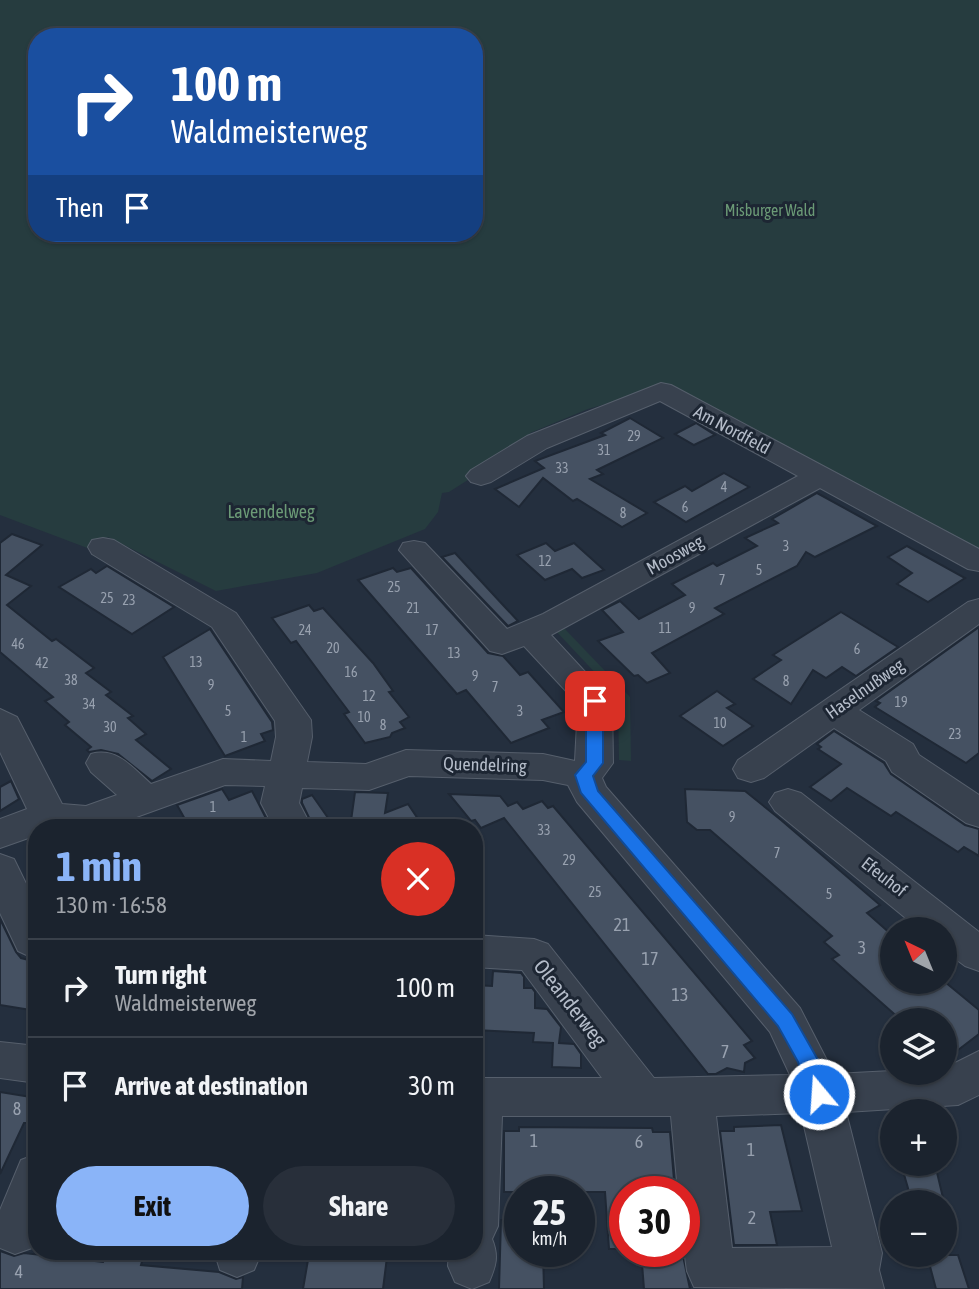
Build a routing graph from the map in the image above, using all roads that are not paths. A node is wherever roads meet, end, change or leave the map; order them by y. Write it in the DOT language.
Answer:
graph roads {
  1 [pos="481,476"];
  2 [pos="819,477"];
  3 [pos="103,547"];
  4 [pos="414,550"];
  5 [pos="979,562"];
  6 [pos="979,609"];
  7 [pos="530,632"];
  8 [pos="834,711"];
  9 [pos="0,721"];
  10 [pos="104,764"];
  11 [pos="751,769"];
  12 [pos="285,775"];
  13 [pos="583,775"];
  14 [pos="142,800"];
  15 [pos="788,802"];
  16 [pos="979,813"];
  17 [pos="49,816"];
  18 [pos="41,819"];
  19 [pos="78,819"];
  20 [pos="90,819"];
  21 [pos="288,819"];
  22 [pos="28,824"];
  23 [pos="0,834"];
  24 [pos="0,869"];
  25 [pos="28,931"];
  26 [pos="483,951"];
  27 [pos="979,954"];
  28 [pos="0,1060"];
  29 [pos="28,1064"];
  30 [pos="979,1070"];
  31 [pos="819,1094"];
  32 [pos="483,1097"];
  33 [pos="691,1097"];
  34 [pos="642,1098"];
  35 [pos="28,1198"];
  36 [pos="15,1232"];
  37 [pos="857,1279"];
  38 [pos="765,1280"];
  1 -- 2 [label="street, Am Nordfeld"];
  2 -- 5 [label="street, Am Nordfeld"];
  2 -- 7 [label="street, Moosweg"];
  3 -- 12 [label="street"];
  4 -- 7 [label="street"];
  6 -- 8 [label="street, Haselnußweg"];
  7 -- 13 [label="street"];
  8 -- 11 [label="street, Haselnußweg"];
  8 -- 16 [label="street"];
  9 -- 17 [label="street"];
  10 -- 14 [label="street"];
  12 -- 13 [label="street, Quendelring"];
  12 -- 14 [label="street, Quendelring"];
  12 -- 21 [label="street"];
  13 -- 31 [label="street"];
  14 -- 20 [label="street, Quendelring"];
  15 -- 27 [label="street, Efeuhof"];
  17 -- 18 [label="street, Quendelring"];
  17 -- 19 [label="street, Quendelring"];
  22 -- 23 [label="street, Quendelring"];
  24 -- 25 [label="street"];
  26 -- 34 [label="street, Oleanderweg"];
  28 -- 29 [label="street"];
  30 -- 31 [label="street"];
  31 -- 33 [label="street"];
  31 -- 37 [label="street"];
  32 -- 34 [label="street"];
  33 -- 34 [label="street"];
  33 -- 38 [label="street"];
  35 -- 36 [label="street"];
  37 -- 38 [label="street"];
}
